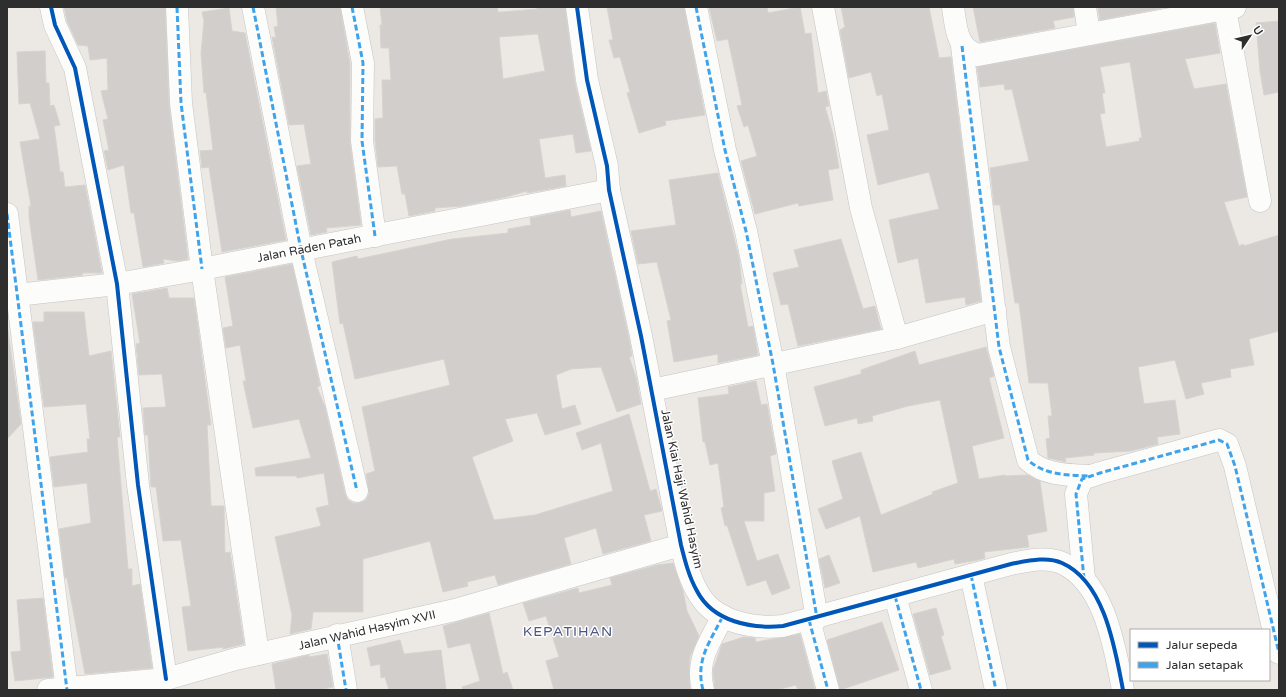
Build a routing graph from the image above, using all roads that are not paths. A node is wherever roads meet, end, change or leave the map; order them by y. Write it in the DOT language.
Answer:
graph roads {
  1 [pos="51,7"];
  2 [pos="177,7"];
  3 [pos="253,7"];
  4 [pos="352,7"];
  5 [pos="577,7"];
  6 [pos="696,7"];
  7 [pos="823,7"];
  8 [pos="953,7"];
  9 [pos="1084,7"];
  10 [pos="1222,8"];
  11 [pos="1089,34"];
  12 [pos="962,46"];
  13 [pos="609,190"];
  14 [pos="1260,201"];
  15 [pos="7,214"];
  16 [pos="375,236"];
  17 [pos="301,250"];
  18 [pos="202,269"];
  19 [pos="116,284"];
  20 [pos="11,296"];
  21 [pos="995,310"];
  22 [pos="897,338"];
  23 [pos="773,364"];
  24 [pos="652,390"];
  25 [pos="1088,476"];
  26 [pos="357,491"];
  27 [pos="681,545"];
  28 [pos="971,575"];
  29 [pos="1084,579"];
  30 [pos="895,596"];
  31 [pos="723,616"];
  32 [pos="813,619"];
  33 [pos="337,636"];
  34 [pos="1279,653"];
  35 [pos="258,654"];
  36 [pos="166,679"];
  37 [pos="61,689"];
  38 [pos="346,690"];
  39 [pos="703,690"];
  40 [pos="828,690"];
  41 [pos="921,690"];
  42 [pos="996,690"];
  43 [pos="1123,690"];
  1 -- 19 [label="street"];
  2 -- 18 [label="street"];
  3 -- 17 [label="street"];
  4 -- 16 [label="street"];
  5 -- 13 [label="street, Jalan Kiai Haji Wahid Hasyim"];
  6 -- 23 [label="street"];
  7 -- 22 [label="street"];
  8 -- 12 [label="street"];
  9 -- 11 [label="street"];
  10 -- 11 [label="street"];
  10 -- 14 [label="street"];
  11 -- 12 [label="street"];
  12 -- 21 [label="street"];
  13 -- 16 [label="street, Jalan Raden Patah"];
  13 -- 24 [label="street, Jalan Kiai Haji Wahid Hasyim"];
  15 -- 20 [label="street"];
  16 -- 17 [label="street, Jalan Raden Patah"];
  17 -- 18 [label="street, Jalan Raden Patah"];
  17 -- 26 [label="street"];
  18 -- 19 [label="street, Jalan Raden Patah"];
  18 -- 35 [label="street"];
  19 -- 20 [label="street, Jalan Raden Patah"];
  19 -- 36 [label="street"];
  20 -- 37 [label="street"];
  21 -- 22 [label="street"];
  21 -- 25 [label="street"];
  22 -- 23 [label="street"];
  23 -- 24 [label="street"];
  23 -- 32 [label="street"];
  24 -- 27 [label="street, Jalan Kiai Haji Wahid Hasyim"];
  25 -- 29 [label="street"];
  25 -- 34 [label="street"];
  27 -- 31 [label="street, Jalan Kiai Haji Wahid Hasyim"];
  27 -- 33 [label="street, Jalan Wahid Hasyim XVII"];
  28 -- 29 [label="street, Jalan Kiai Haji Wahid Hasyim"];
  28 -- 30 [label="street, Jalan Kiai Haji Wahid Hasyim"];
  28 -- 42 [label="street"];
  29 -- 43 [label="street, Jalan Kiai Haji Wahid Hasyim"];
  30 -- 32 [label="street, Jalan Kiai Haji Wahid Hasyim"];
  30 -- 41 [label="street"];
  31 -- 32 [label="street, Jalan Kiai Haji Wahid Hasyim"];
  31 -- 39 [label="street"];
  32 -- 40 [label="street"];
  33 -- 35 [label="street, Jalan Wahid Hasyim XVII"];
  33 -- 38 [label="street"];
  35 -- 36 [label="street, Jalan Wahid Hasyim XVII"];
  36 -- 37 [label="street, Jalan Wahid Hasyim XVII"];
}
